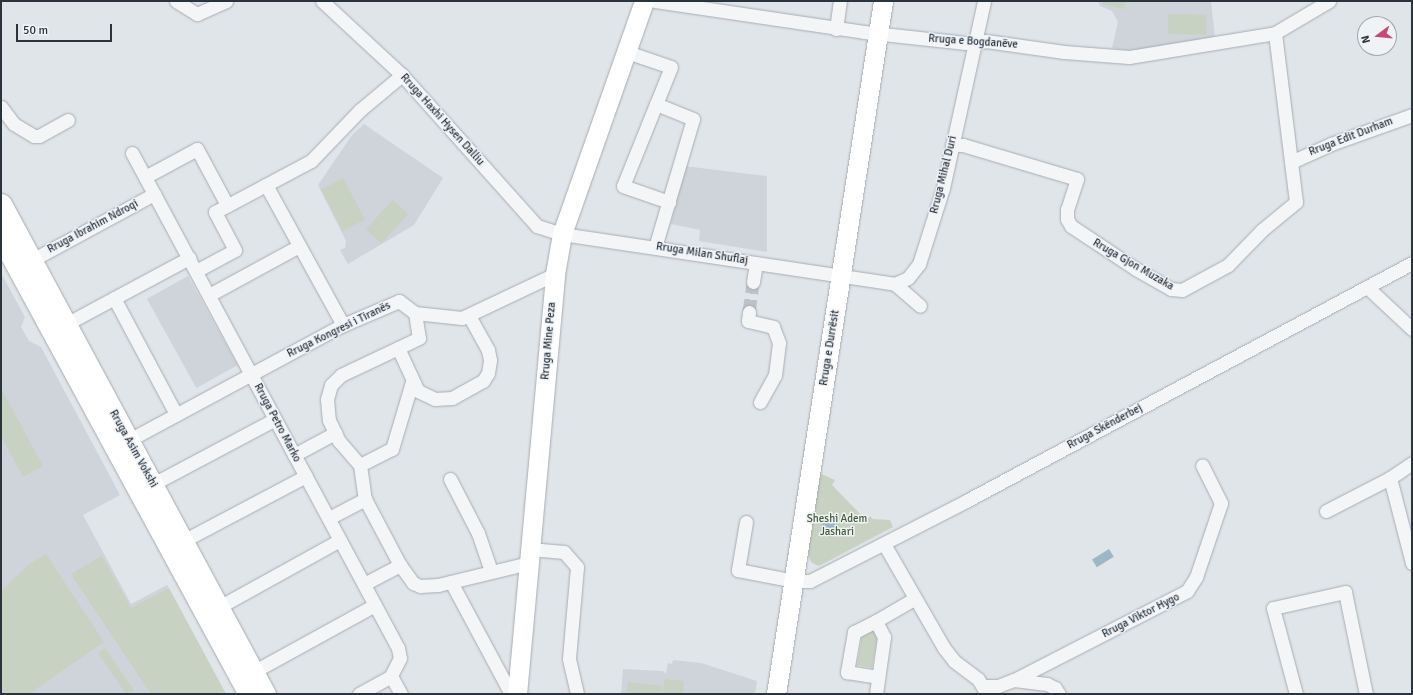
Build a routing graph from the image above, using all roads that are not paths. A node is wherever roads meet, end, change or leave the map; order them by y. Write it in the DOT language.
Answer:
graph roads {
  1 [pos="176,1"];
  2 [pos="226,1"];
  3 [pos="324,1"];
  4 [pos="644,1"];
  5 [pos="656,1"];
  6 [pos="840,1"];
  7 [pos="884,1"];
  8 [pos="984,1"];
  9 [pos="1329,1"];
  10 [pos="836,29"];
  11 [pos="878,33"];
  12 [pos="1275,33"];
  13 [pos="975,42"];
  14 [pos="627,52"];
  15 [pos="402,75"];
  16 [pos="656,104"];
  17 [pos="1,107"];
  18 [pos="1412,115"];
  19 [pos="68,120"];
  20 [pos="952,145"];
  21 [pos="132,153"];
  22 [pos="1291,162"];
  23 [pos="145,177"];
  24 [pos="266,185"];
  25 [pos="154,194"];
  26 [pos="669,202"];
  27 [pos="1,204"];
  28 [pos="227,205"];
  29 [pos="562,234"];
  30 [pos="1,236"];
  31 [pos="299,246"];
  32 [pos="655,247"];
  33 [pos="189,258"];
  34 [pos="32,260"];
  35 [pos="756,263"];
  36 [pos="1412,263"];
  37 [pos="196,271"];
  38 [pos="555,274"];
  39 [pos="841,276"];
  40 [pos="753,282"];
  41 [pos="895,284"];
  42 [pos="1367,287"];
  43 [pos="209,295"];
  44 [pos="114,298"];
  45 [pos="920,306"];
  46 [pos="749,312"];
  47 [pos="415,313"];
  48 [pos="469,316"];
  49 [pos="66,324"];
  50 [pos="343,325"];
  51 [pos="1412,329"];
  52 [pos="398,348"];
  53 [pos="251,374"];
  54 [pos="412,382"];
  55 [pos="760,402"];
  56 [pos="176,414"];
  57 [pos="275,419"];
  58 [pos="335,433"];
  59 [pos="129,440"];
  60 [pos="294,455"];
  61 [pos="1412,463"];
  62 [pos="360,465"];
  63 [pos="1202,465"];
  64 [pos="306,476"];
  65 [pos="1390,478"];
  66 [pos="450,479"];
  67 [pos="153,484"];
  68 [pos="365,499"];
  69 [pos="1326,511"];
  70 [pos="329,518"];
  71 [pos="746,522"];
  72 [pos="340,540"];
  73 [pos="183,541"];
  74 [pos="884,544"];
  75 [pos="529,556"];
  76 [pos="1412,563"];
  77 [pos="400,565"];
  78 [pos="491,571"];
  79 [pos="794,581"];
  80 [pos="451,582"];
  81 [pos="364,584"];
  82 [pos="914,599"];
  83 [pos="375,605"];
  84 [pos="219,607"];
  85 [pos="876,621"];
  86 [pos="253,672"];
  87 [pos="391,676"];
  88 [pos="878,677"];
  89 [pos="1014,680"];
  90 [pos="986,690"];
  91 [pos="248,694"];
  92 [pos="265,694"];
  93 [pos="359,694"];
  94 [pos="401,694"];
  95 [pos="511,694"];
  96 [pos="517,694"];
  97 [pos="577,694"];
  98 [pos="776,694"];
  99 [pos="876,694"];
  100 [pos="1059,694"];
  101 [pos="1296,694"];
  102 [pos="1366,694"];
  1 -- 2 [label="street"];
  3 -- 15 [label="street, Rruga Haxhi Hysen Dalliu"];
  4 -- 14 [label="main road, Rruga Mine Peza"];
  5 -- 10 [label="street, Rruga e Bogdanëve"];
  6 -- 10 [label="street"];
  7 -- 11 [label="main road, Rruga e Durrësit"];
  8 -- 13 [label="street, Rruga Mihal Duri"];
  9 -- 12 [label="street, Rruga e Bogdanëve"];
  10 -- 11 [label="street, Rruga e Bogdanëve"];
  11 -- 13 [label="street, Rruga e Bogdanëve"];
  11 -- 39 [label="main road, Rruga e Durrësit"];
  12 -- 13 [label="street, Rruga e Bogdanëve"];
  12 -- 22 [label="street, Rruga Gjon Muzaka"];
  13 -- 20 [label="street, Rruga Mihal Duri"];
  14 -- 16 [label="street"];
  14 -- 29 [label="main road, Rruga Mine Peza"];
  15 -- 24 [label="street"];
  15 -- 29 [label="street, Rruga Haxhi Hysen Dalliu"];
  16 -- 26 [label="street"];
  16 -- 26 [label="street"];
  17 -- 19 [label="street"];
  18 -- 22 [label="street, Rruga Edit Durham"];
  20 -- 22 [label="street, Rruga Gjon Muzaka"];
  20 -- 41 [label="street, Rruga Mihal Duri"];
  21 -- 23 [label="street, Rruga Petro Marko"];
  23 -- 25 [label="street, Rruga Petro Marko"];
  23 -- 28 [label="street"];
  24 -- 28 [label="street"];
  24 -- 31 [label="street"];
  25 -- 33 [label="street, Rruga Petro Marko"];
  25 -- 34 [label="street, Rruga Ibrahim Ndroqi"];
  26 -- 32 [label="street"];
  27 -- 34 [label="main road, Rruga Asim Vokshi"];
  28 -- 37 [label="street"];
  29 -- 32 [label="street, Rruga Milan Shuflaj"];
  29 -- 38 [label="main road, Rruga Mine Peza"];
  30 -- 91 [label="main road, Rruga Asim Vokshi"];
  31 -- 43 [label="street"];
  31 -- 50 [label="street"];
  32 -- 35 [label="street, Rruga Milan Shuflaj"];
  33 -- 37 [label="street, Rruga Petro Marko"];
  33 -- 44 [label="street"];
  34 -- 49 [label="main road, Rruga Asim Vokshi"];
  35 -- 39 [label="street, Rruga Milan Shuflaj"];
  35 -- 40 [label="street"];
  36 -- 42 [label="street, Rruga Skënderbej"];
  37 -- 43 [label="street, Rruga Petro Marko"];
  38 -- 48 [label="street, Rruga Kongresi i Tiranës"];
  38 -- 75 [label="main road, Rruga Mine Peza"];
  39 -- 41 [label="street"];
  39 -- 79 [label="main road, Rruga e Durrësit"];
  41 -- 45 [label="street"];
  42 -- 51 [label="street"];
  42 -- 74 [label="street, Rruga Skënderbej"];
  43 -- 53 [label="street, Rruga Petro Marko"];
  44 -- 49 [label="street"];
  44 -- 56 [label="street"];
  46 -- 55 [label="street"];
  47 -- 48 [label="street, Rruga Kongresi i Tiranës"];
  47 -- 50 [label="street, Rruga Kongresi i Tiranës"];
  47 -- 52 [label="street"];
  48 -- 54 [label="street"];
  49 -- 59 [label="main road, Rruga Asim Vokshi"];
  50 -- 53 [label="street, Rruga Kongresi i Tiranës"];
  52 -- 54 [label="street"];
  52 -- 58 [label="street"];
  53 -- 56 [label="street, Rruga Kongresi i Tiranës"];
  53 -- 57 [label="street, Rruga Petro Marko"];
  54 -- 62 [label="street"];
  56 -- 59 [label="street, Rruga Kongresi i Tiranës"];
  57 -- 60 [label="street, Rruga Petro Marko"];
  57 -- 67 [label="street"];
  58 -- 60 [label="street"];
  58 -- 62 [label="street"];
  59 -- 67 [label="main road, Rruga Asim Vokshi"];
  60 -- 64 [label="street, Rruga Petro Marko"];
  61 -- 65 [label="street"];
  62 -- 68 [label="street"];
  63 -- 89 [label="street, Rruga Viktor Hygo"];
  64 -- 70 [label="street, Rruga Petro Marko"];
  64 -- 73 [label="street"];
  65 -- 69 [label="street"];
  65 -- 76 [label="street"];
  66 -- 78 [label="street"];
  67 -- 73 [label="main road, Rruga Asim Vokshi"];
  68 -- 70 [label="street"];
  68 -- 77 [label="street"];
  70 -- 72 [label="street, Rruga Petro Marko"];
  71 -- 79 [label="street, Rruga Skënderbej"];
  72 -- 81 [label="street, Rruga Petro Marko"];
  72 -- 84 [label="street"];
  73 -- 84 [label="main road, Rruga Asim Vokshi"];
  74 -- 79 [label="street, Rruga Skënderbej"];
  74 -- 82 [label="street"];
  75 -- 78 [label="street"];
  75 -- 96 [label="main road, Rruga Mine Peza"];
  75 -- 97 [label="street"];
  77 -- 80 [label="street"];
  77 -- 81 [label="street"];
  78 -- 80 [label="street"];
  79 -- 98 [label="main road, Rruga e Durrësit"];
  80 -- 95 [label="street"];
  81 -- 83 [label="street, Rruga Petro Marko"];
  82 -- 85 [label="street"];
  82 -- 90 [label="street"];
  83 -- 86 [label="street"];
  83 -- 87 [label="street, Rruga Petro Marko"];
  84 -- 86 [label="main road, Rruga Asim Vokshi"];
  85 -- 88 [label="street"];
  85 -- 88 [label="street"];
  86 -- 92 [label="main road, Rruga Asim Vokshi"];
  87 -- 93 [label="street"];
  87 -- 94 [label="street"];
  88 -- 99 [label="street"];
  89 -- 90 [label="street, Rruga Viktor Hygo"];
  89 -- 100 [label="street, Rruga Viktor Hygo"];
  101 -- 102 [label="street"];
}
